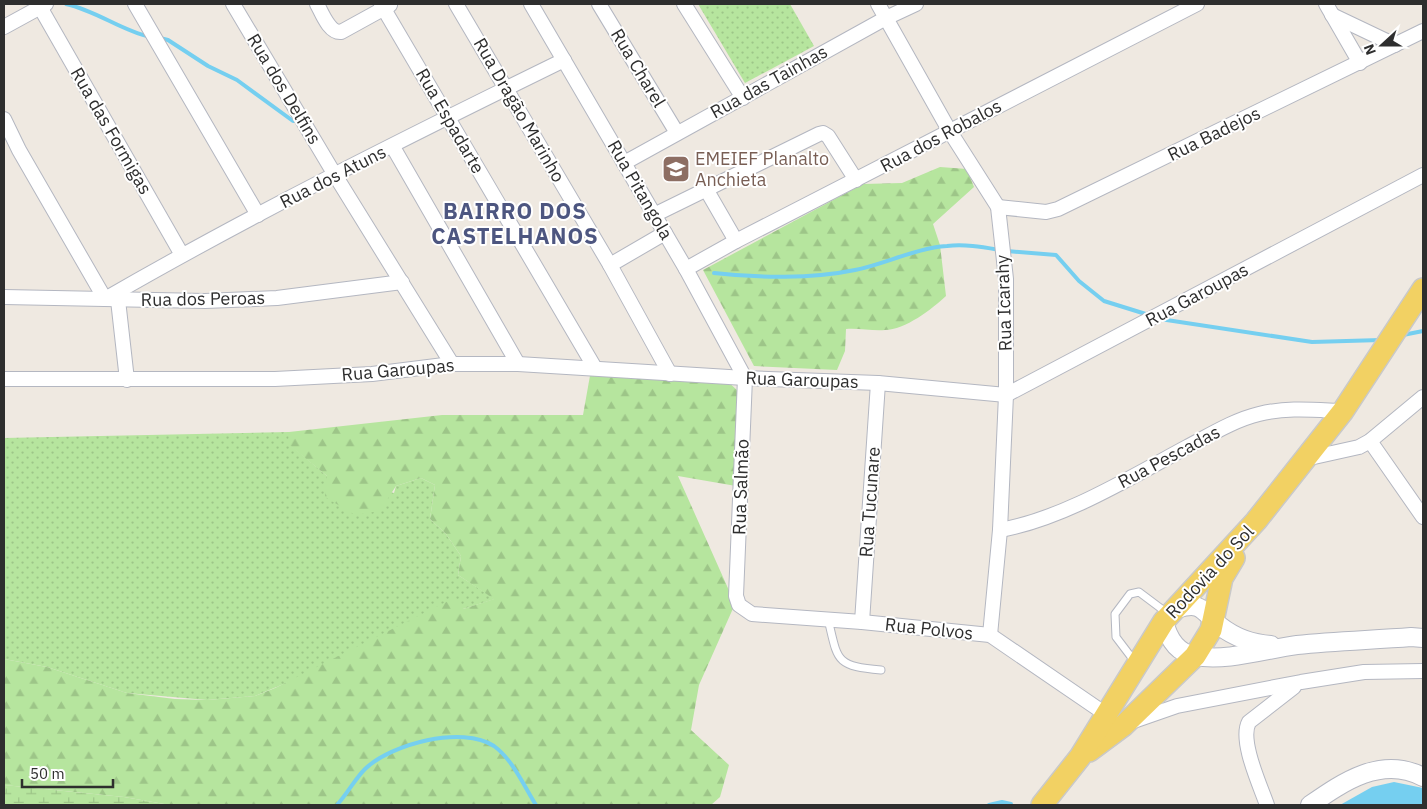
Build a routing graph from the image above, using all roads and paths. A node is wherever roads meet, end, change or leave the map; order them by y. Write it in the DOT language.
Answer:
graph roads {
  1 [pos="135,4"];
  2 [pos="233,4"];
  3 [pos="317,4"];
  4 [pos="456,4"];
  5 [pos="531,4"];
  6 [pos="599,4"];
  7 [pos="684,4"];
  8 [pos="878,4"];
  9 [pos="916,4"];
  10 [pos="1197,4"];
  11 [pos="43,5"];
  12 [pos="386,5"];
  13 [pos="1329,9"];
  14 [pos="886,18"];
  15 [pos="4,27"];
  16 [pos="1423,31"];
  17 [pos="1396,45"];
  18 [pos="564,60"];
  19 [pos="1360,63"];
  20 [pos="506,88"];
  21 [pos="743,98"];
  22 [pos="448,117"];
  23 [pos="4,119"];
  24 [pos="949,130"];
  25 [pos="677,133"];
  26 [pos="393,146"];
  27 [pos="624,163"];
  28 [pos="335,175"];
  29 [pos="1423,175"];
  30 [pos="856,180"];
  31 [pos="706,189"];
  32 [pos="998,207"];
  33 [pos="258,215"];
  34 [pos="654,215"];
  35 [pos="665,233"];
  36 [pos="736,241"];
  37 [pos="182,255"];
  38 [pos="610,265"];
  39 [pos="686,269"];
  40 [pos="402,282"];
  41 [pos="1423,289"];
  42 [pos="5,296"];
  43 [pos="112,299"];
  44 [pos="452,364"];
  45 [pos="518,364"];
  46 [pos="595,368"];
  47 [pos="670,374"];
  48 [pos="745,378"];
  49 [pos="4,379"];
  50 [pos="128,380"];
  51 [pos="878,382"];
  52 [pos="1006,395"];
  53 [pos="1423,397"];
  54 [pos="1343,410"];
  55 [pos="1370,441"];
  56 [pos="1303,459"];
  57 [pos="1423,517"];
  58 [pos="1256,521"];
  59 [pos="1000,530"];
  60 [pos="736,596"];
  61 [pos="1170,615"];
  62 [pos="1213,619"];
  63 [pos="828,620"];
  64 [pos="862,622"];
  65 [pos="990,635"];
  66 [pos="1423,638"];
  67 [pos="1296,645"];
  68 [pos="1205,656"];
  69 [pos="1138,666"];
  70 [pos="881,670"];
  71 [pos="1423,671"];
  72 [pos="1301,682"];
  73 [pos="1115,720"];
  74 [pos="1423,777"];
  75 [pos="1042,805"];
  76 [pos="1266,805"];
  77 [pos="1310,805"];
  1 -- 33 [label="street"];
  2 -- 28 [label="street, Rua dos Delfins"];
  3 -- 12 [label="street"];
  4 -- 20 [label="street, Rua Dragão Marinho"];
  5 -- 18 [label="street, Rua Pitangola"];
  6 -- 25 [label="street, Rua Charel"];
  7 -- 21 [label="street"];
  8 -- 14 [label="street, Rua Icarahy"];
  9 -- 14 [label="street, Rua das Tainhas"];
  10 -- 24 [label="street, Rua dos Robalos"];
  11 -- 15 [label="street"];
  11 -- 37 [label="street, Rua das Formigas"];
  12 -- 22 [label="street, Rua Espadarte"];
  13 -- 17 [label="street"];
  13 -- 19 [label="street"];
  14 -- 21 [label="street, Rua das Tainhas"];
  14 -- 24 [label="street, Rua Icarahy"];
  16 -- 17 [label="street, Rua Badejos"];
  17 -- 19 [label="street, Rua Badejos"];
  18 -- 20 [label="street, Rua dos Atuns"];
  18 -- 27 [label="street, Rua Pitangola"];
  19 -- 32 [label="street, Rua Badejos"];
  20 -- 22 [label="street, Rua dos Atuns"];
  20 -- 38 [label="street, Rua Dragão Marinho"];
  21 -- 25 [label="street, Rua das Tainhas"];
  22 -- 26 [label="street, Rua dos Atuns"];
  22 -- 46 [label="street, Rua Espadarte"];
  23 -- 43 [label="street"];
  24 -- 30 [label="street, Rua dos Robalos"];
  24 -- 32 [label="street, Rua Icarahy"];
  25 -- 27 [label="street, Rua das Tainhas"];
  26 -- 28 [label="street, Rua dos Atuns"];
  26 -- 45 [label="street"];
  27 -- 34 [label="street, Rua Pitangola"];
  28 -- 33 [label="street, Rua dos Atuns"];
  28 -- 40 [label="street, Rua dos Delfins"];
  29 -- 52 [label="street, Rua Garoupas"];
  30 -- 31 [label="street"];
  30 -- 36 [label="street, Rua dos Robalos"];
  31 -- 34 [label="street"];
  31 -- 36 [label="street"];
  32 -- 52 [label="street, Rua Icarahy"];
  33 -- 37 [label="street, Rua dos Atuns"];
  34 -- 35 [label="street, Rua Pitangola"];
  35 -- 38 [label="street"];
  35 -- 39 [label="street, Rua Pitangola"];
  36 -- 39 [label="street, Rua dos Robalos"];
  37 -- 43 [label="street, Rua dos Atuns"];
  38 -- 47 [label="street, Rua Dragão Marinho"];
  39 -- 48 [label="street, Rua Pitangola"];
  40 -- 43 [label="street, Rua dos Peroas"];
  40 -- 44 [label="street, Rua dos Delfins"];
  41 -- 54 [label="main road"];
  42 -- 43 [label="street, Rua dos Peroas"];
  43 -- 50 [label="street"];
  44 -- 45 [label="street, Rua Garoupas"];
  44 -- 50 [label="street, Rua Garoupas"];
  45 -- 46 [label="street, Rua Garoupas"];
  46 -- 47 [label="street, Rua Garoupas"];
  47 -- 48 [label="street, Rua Garoupas"];
  48 -- 51 [label="street, Rua Garoupas"];
  48 -- 60 [label="street, Rua Salmão"];
  49 -- 50 [label="street, Rua Garoupas"];
  51 -- 52 [label="street, Rua Garoupas"];
  51 -- 64 [label="street, Rua Tucunare"];
  52 -- 59 [label="street, Rua Icarahy"];
  53 -- 55 [label="street"];
  54 -- 56 [label="main road"];
  54 -- 59 [label="street, Rua Pescadas"];
  55 -- 56 [label="street"];
  55 -- 57 [label="street"];
  56 -- 58 [label="main road"];
  58 -- 61 [label="main road, Rodovia do Sol"];
  58 -- 62 [label="main road, Rodovia do Sol"];
  59 -- 65 [label="street, Rua Icarahy"];
  60 -- 63 [label="street, Rua Polvos"];
  61 -- 62 [label="street"];
  61 -- 68 [label="street"];
  61 -- 69 [label="main road, Rodovia do Sol"];
  61 -- 69 [label="lane"];
  62 -- 67 [label="street"];
  62 -- 68 [label="main road, Rodovia do Sol"];
  63 -- 64 [label="street, Rua Polvos"];
  63 -- 70 [label="lane"];
  64 -- 65 [label="street, Rua Polvos"];
  65 -- 73 [label="street, Rua Polvos"];
  66 -- 67 [label="street"];
  67 -- 68 [label="street"];
  68 -- 73 [label="main road, Rodovia do Sol"];
  69 -- 73 [label="main road, Rodovia do Sol"];
  71 -- 72 [label="street"];
  72 -- 73 [label="street"];
  72 -- 76 [label="street"];
  73 -- 75 [label="main road, Rodovia do Sol"];
  74 -- 77 [label="street"];
}
